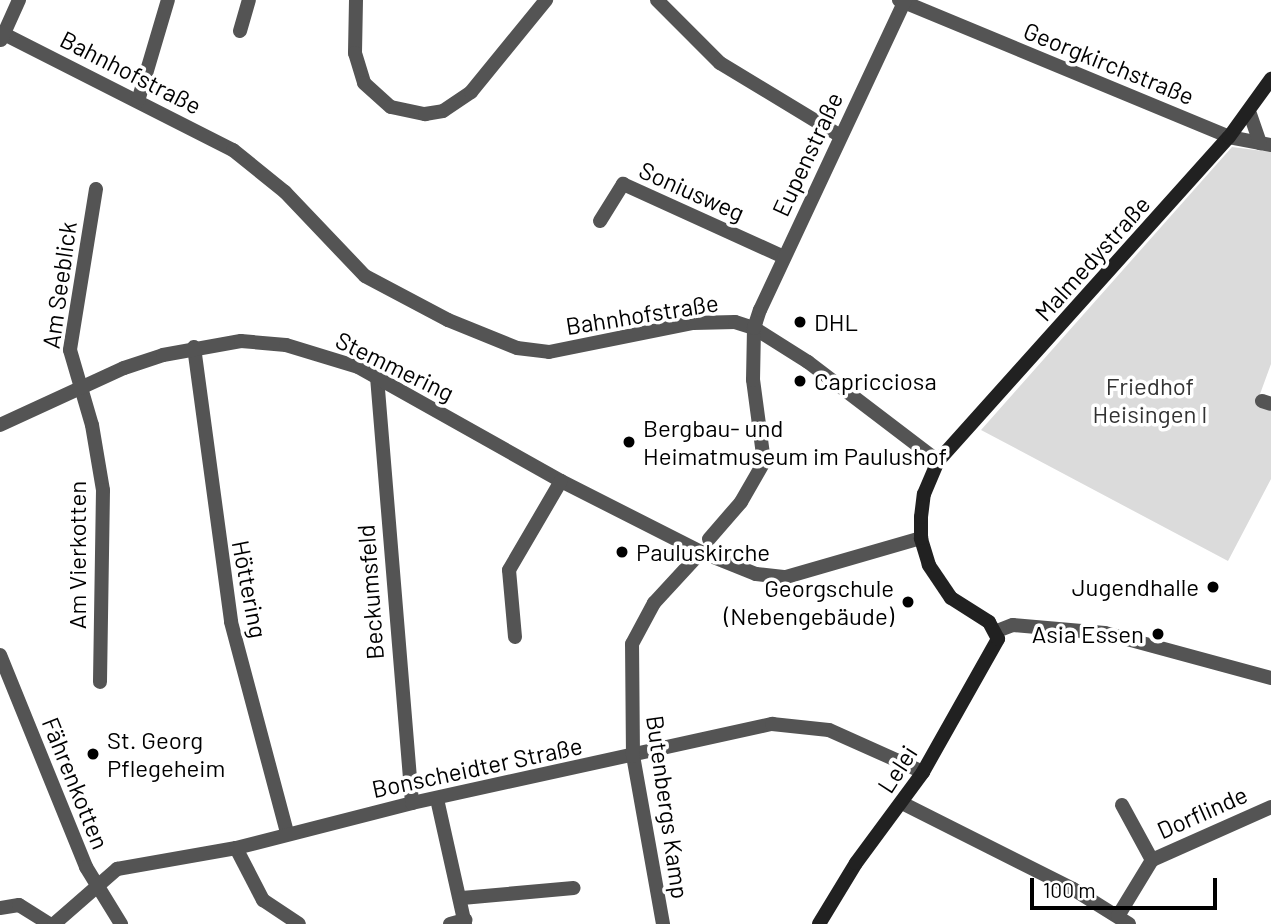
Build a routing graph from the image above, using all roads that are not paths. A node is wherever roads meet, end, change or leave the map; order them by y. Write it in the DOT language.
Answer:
graph roads {
  1 [pos="19,0"];
  2 [pos="168,0"];
  3 [pos="249,0"];
  4 [pos="356,0"];
  5 [pos="546,0"];
  6 [pos="657,0"];
  7 [pos="902,1"];
  8 [pos="240,31"];
  9 [pos="2,38"];
  10 [pos="1271,79"];
  11 [pos="138,101"];
  12 [pos="1250,114"];
  13 [pos="839,135"];
  14 [pos="1229,137"];
  15 [pos="1266,144"];
  16 [pos="96,189"];
  17 [pos="600,221"];
  18 [pos="784,257"];
  19 [pos="754,328"];
  20 [pos="194,347"];
  21 [pos="377,377"];
  22 [pos="82,386"];
  23 [pos="0,425"];
  24 [pos="938,461"];
  25 [pos="561,481"];
  26 [pos="709,538"];
  27 [pos="921,538"];
  28 [pos="701,552"];
  29 [pos="997,631"];
  30 [pos="515,637"];
  31 [pos="0,655"];
  32 [pos="1271,678"];
  33 [pos="100,682"];
  34 [pos="633,756"];
  35 [pos="923,772"];
  36 [pos="437,799"];
  37 [pos="412,803"];
  38 [pos="902,803"];
  39 [pos="1122,805"];
  40 [pos="1271,807"];
  41 [pos="287,833"];
  42 [pos="236,848"];
  43 [pos="1152,860"];
  44 [pos="95,886"];
  45 [pos="574,888"];
  46 [pos="462,898"];
  47 [pos="0,908"];
  48 [pos="1123,920"];
  49 [pos="465,922"];
  50 [pos="52,924"];
  51 [pos="121,924"];
  52 [pos="299,924"];
  53 [pos="450,924"];
  54 [pos="663,924"];
  55 [pos="819,924"];
  1 -- 9 [label="street"];
  2 -- 11 [label="street"];
  3 -- 8 [label="street"];
  4 -- 5 [label="street"];
  6 -- 13 [label="street"];
  7 -- 13 [label="street, Eupenstraße"];
  7 -- 14 [label="street, Georgkirchstraße"];
  9 -- 11 [label="street, Bahnhofstraße"];
  10 -- 12 [label="street, Malmedystraße"];
  11 -- 19 [label="street, Bahnhofstraße"];
  12 -- 14 [label="street, Malmedystraße"];
  12 -- 15 [label="street, Georgkirchstraße"];
  13 -- 18 [label="street, Eupenstraße"];
  14 -- 15 [label="street, Georgkirchstraße"];
  14 -- 24 [label="street, Malmedystraße"];
  16 -- 22 [label="street, Am Seeblick"];
  17 -- 18 [label="street, Soniusweg"];
  18 -- 19 [label="street, Eupenstraße"];
  19 -- 24 [label="street, Bahnhofstraße"];
  19 -- 26 [label="street"];
  20 -- 21 [label="street, Stemmering"];
  20 -- 22 [label="street, Stemmering"];
  20 -- 41 [label="street, Höttering"];
  21 -- 25 [label="street, Stemmering"];
  21 -- 37 [label="street, Beckumsfeld"];
  22 -- 23 [label="street, Stemmering"];
  22 -- 33 [label="street, Am Vierkotten"];
  24 -- 27 [label="street"];
  25 -- 28 [label="street, Stemmering"];
  25 -- 30 [label="street"];
  27 -- 28 [label="street, Stemmering"];
  27 -- 29 [label="street"];
  28 -- 34 [label="street, Butenbergs Kamp"];
  29 -- 32 [label="street"];
  29 -- 35 [label="street, Lelei"];
  31 -- 44 [label="street, Fährenkotten"];
  34 -- 35 [label="street, Bonscheidter Straße"];
  34 -- 36 [label="street, Bonscheidter Straße"];
  34 -- 54 [label="street, Butenbergs Kamp"];
  35 -- 38 [label="street, Lelei"];
  36 -- 37 [label="street, Bonscheidter Straße"];
  36 -- 46 [label="street"];
  37 -- 41 [label="street, Bonscheidter Straße"];
  38 -- 48 [label="street"];
  38 -- 55 [label="street, Lelei"];
  39 -- 43 [label="street, Dorflinde"];
  40 -- 43 [label="street, Dorflinde"];
  41 -- 42 [label="street, Bonscheidter Straße"];
  42 -- 44 [label="street, Bonscheidter Straße"];
  42 -- 52 [label="street"];
  43 -- 48 [label="street, Dorflinde"];
  44 -- 50 [label="street, Bonscheidter Straße"];
  44 -- 51 [label="street, Fährenkotten"];
  45 -- 46 [label="street"];
  46 -- 49 [label="street"];
  47 -- 50 [label="street, Bonscheidter Straße"];
  49 -- 53 [label="street"];
}
